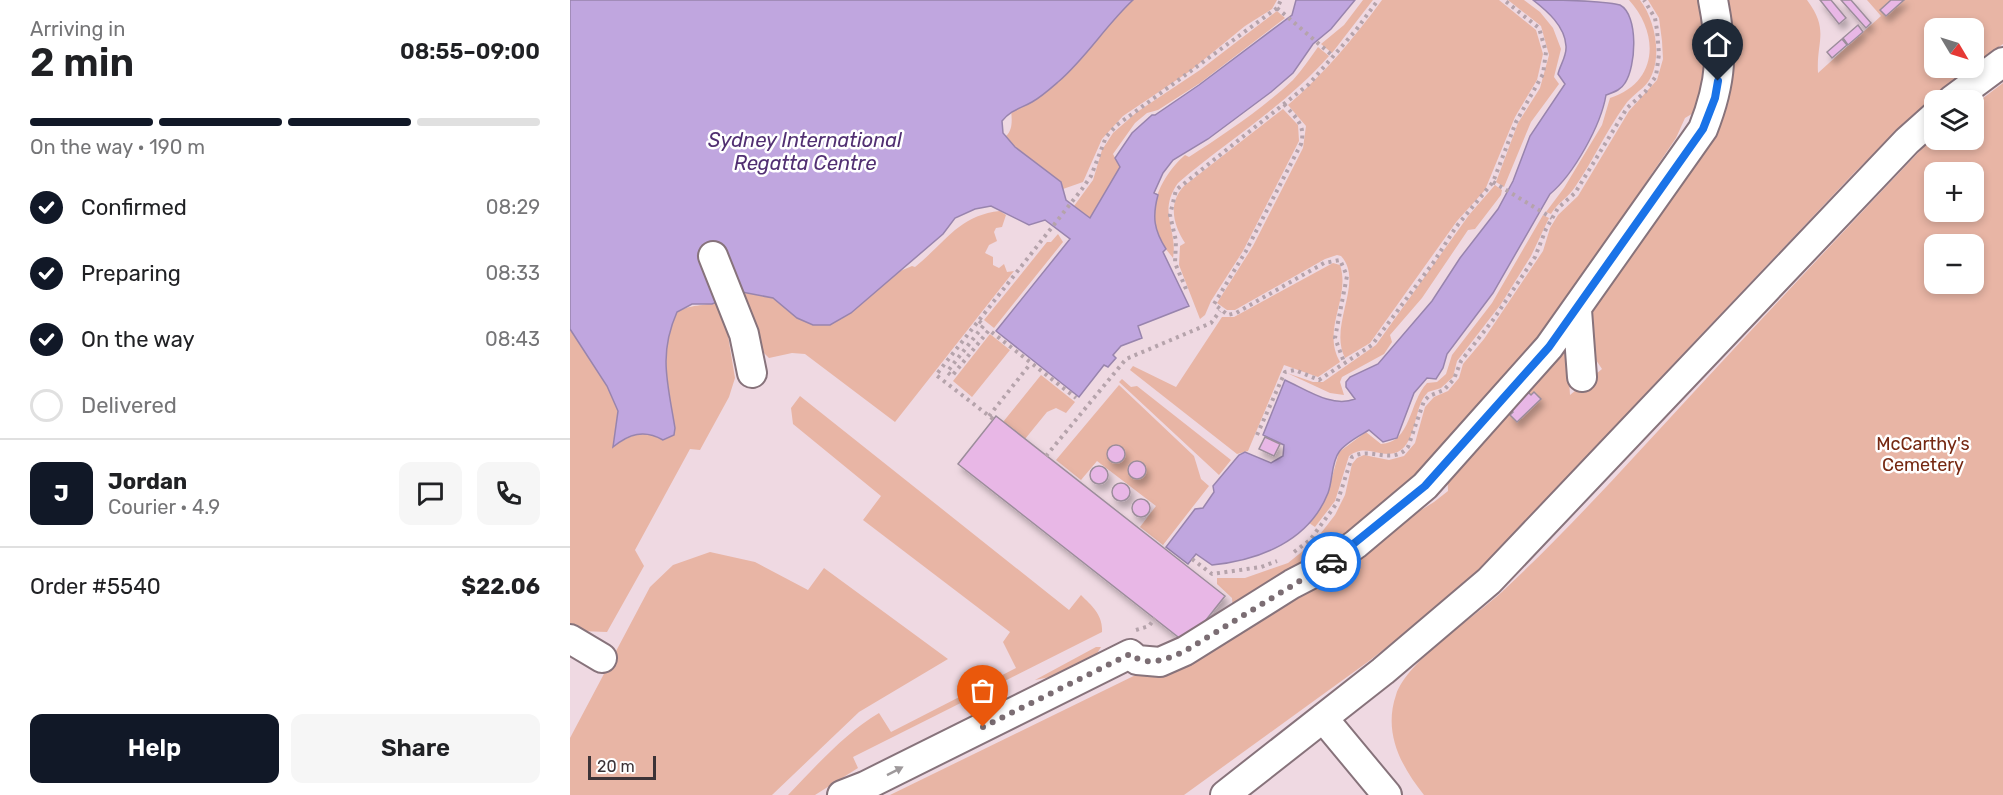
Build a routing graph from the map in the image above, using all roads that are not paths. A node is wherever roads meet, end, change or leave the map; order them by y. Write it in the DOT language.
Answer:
graph roads {
  1 [pos="1713,0"];
  2 [pos="2003,62"];
  3 [pos="1965,90"];
  4 [pos="1924,126"];
  5 [pos="713,256"];
  6 [pos="1577,310"];
  7 [pos="752,373"];
  8 [pos="1582,377"];
  9 [pos="570,639"];
  10 [pos="602,658"];
  11 [pos="1323,718"];
  12 [pos="842,795"];
  13 [pos="1225,795"];
  14 [pos="1387,795"];
  1 -- 6 [label="street"];
  2 -- 3 [label="street"];
  4 -- 11 [label="street"];
  5 -- 7 [label="street"];
  6 -- 8 [label="street"];
  12 -- 6 [label="street, one-way"];
  9 -- 10 [label="street"];
  11 -- 13 [label="street"];
  11 -- 14 [label="street"];
}
